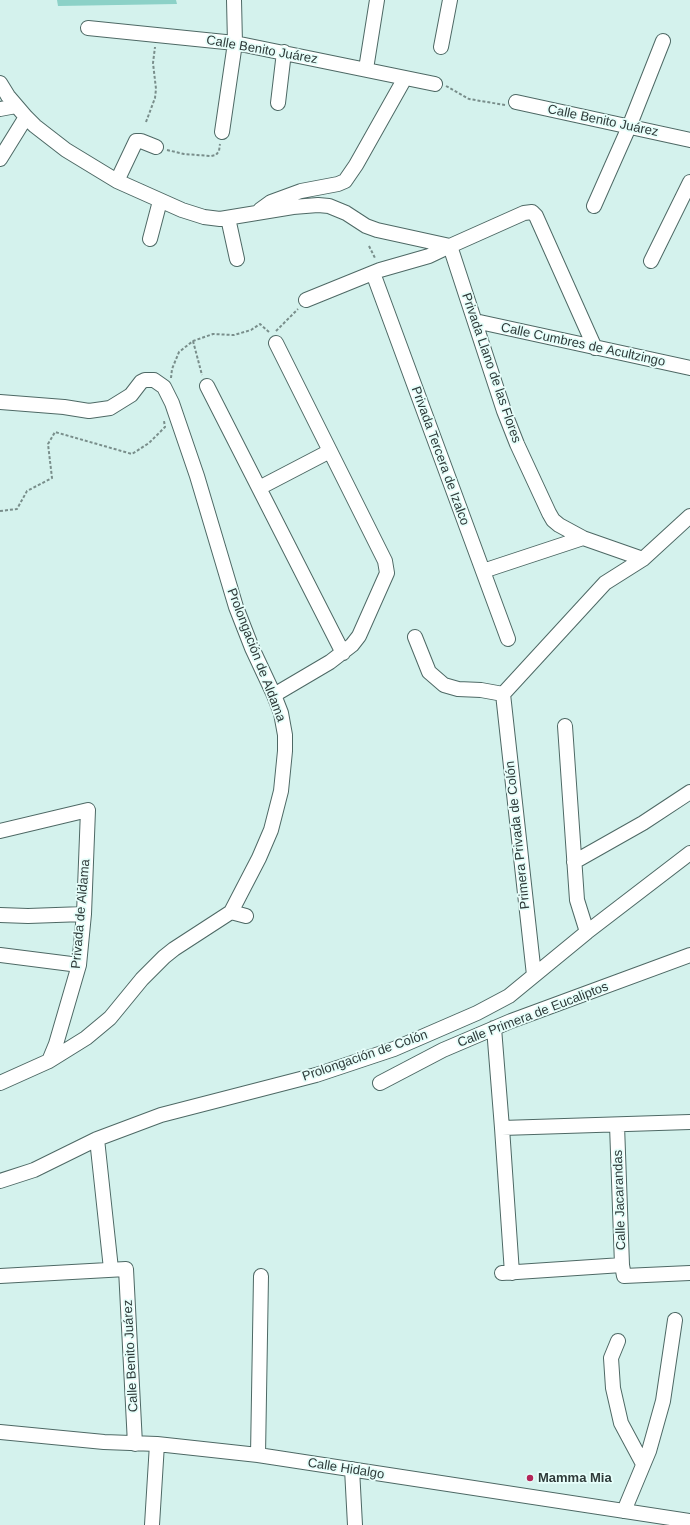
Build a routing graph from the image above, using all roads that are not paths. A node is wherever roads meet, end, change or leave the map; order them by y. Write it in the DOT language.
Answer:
graph roads {
  1 [pos="234,0"];
  2 [pos="377,0"];
  3 [pos="450,0"];
  4 [pos="88,28"];
  5 [pos="663,41"];
  6 [pos="235,43"];
  7 [pos="441,47"];
  8 [pos="284,52"];
  9 [pos="366,69"];
  10 [pos="405,78"];
  11 [pos="0,83"];
  12 [pos="435,84"];
  13 [pos="516,102"];
  14 [pos="278,103"];
  15 [pos="16,106"];
  16 [pos="0,109"];
  17 [pos="26,116"];
  18 [pos="629,127"];
  19 [pos="222,132"];
  20 [pos="690,140"];
  21 [pos="156,147"];
  22 [pos="0,159"];
  23 [pos="117,181"];
  24 [pos="690,182"];
  25 [pos="160,201"];
  26 [pos="594,206"];
  27 [pos="257,213"];
  28 [pos="228,218"];
  29 [pos="150,239"];
  30 [pos="450,246"];
  31 [pos="237,259"];
  32 [pos="650,262"];
  33 [pos="373,273"];
  34 [pos="306,300"];
  35 [pos="475,321"];
  36 [pos="276,343"];
  37 [pos="595,348"];
  38 [pos="690,368"];
  39 [pos="207,386"];
  40 [pos="0,402"];
  41 [pos="330,451"];
  42 [pos="259,488"];
  43 [pos="690,516"];
  44 [pos="583,538"];
  45 [pos="643,559"];
  46 [pos="483,571"];
  47 [pos="415,636"];
  48 [pos="508,639"];
  49 [pos="343,653"];
  50 [pos="503,694"];
  51 [pos="274,695"];
  52 [pos="565,726"];
  53 [pos="690,792"];
  54 [pos="0,831"];
  55 [pos="690,853"];
  56 [pos="574,862"];
  57 [pos="230,912"];
  58 [pos="84,914"];
  59 [pos="0,915"];
  60 [pos="246,916"];
  61 [pos="587,932"];
  62 [pos="690,955"];
  63 [pos="0,956"];
  64 [pos="79,965"];
  65 [pos="534,975"];
  66 [pos="494,1028"];
  67 [pos="49,1061"];
  68 [pos="0,1083"];
  69 [pos="380,1083"];
  70 [pos="690,1122"];
  71 [pos="617,1125"];
  72 [pos="502,1128"];
  73 [pos="98,1139"];
  74 [pos="0,1181"];
  75 [pos="111,1270"];
  76 [pos="623,1270"];
  77 [pos="690,1273"];
  78 [pos="0,1276"];
  79 [pos="261,1276"];
  80 [pos="675,1320"];
  81 [pos="618,1341"];
  82 [pos="0,1432"];
  83 [pos="135,1444"];
  84 [pos="157,1444"];
  85 [pos="258,1455"];
  86 [pos="643,1464"];
  87 [pos="352,1469"];
  88 [pos="624,1511"];
  89 [pos="690,1521"];
  90 [pos="152,1525"];
  91 [pos="355,1525"];
  1 -- 6 [label="street"];
  2 -- 9 [label="street"];
  3 -- 7 [label="street"];
  4 -- 6 [label="street, Calle Benito Juárez"];
  5 -- 18 [label="street"];
  6 -- 8 [label="street, Calle Benito Juárez"];
  6 -- 19 [label="street"];
  8 -- 9 [label="street, Calle Benito Juárez"];
  8 -- 14 [label="street"];
  9 -- 10 [label="street, Calle Benito Juárez"];
  10 -- 12 [label="street, Calle Benito Juárez"];
  10 -- 27 [label="street"];
  11 -- 15 [label="street"];
  13 -- 18 [label="street, Calle Benito Juárez"];
  15 -- 16 [label="street"];
  15 -- 17 [label="street"];
  17 -- 22 [label="street"];
  17 -- 23 [label="street"];
  18 -- 20 [label="street, Calle Benito Juárez"];
  18 -- 26 [label="street"];
  21 -- 23 [label="street"];
  23 -- 25 [label="street"];
  24 -- 32 [label="street"];
  25 -- 28 [label="street"];
  25 -- 29 [label="street"];
  27 -- 28 [label="street"];
  27 -- 30 [label="street"];
  28 -- 31 [label="street"];
  30 -- 33 [label="street"];
  30 -- 35 [label="street, Privada Llano de las Flores"];
  30 -- 37 [label="street"];
  33 -- 34 [label="street"];
  33 -- 46 [label="street, Privada Tercera de Izalco"];
  35 -- 37 [label="street, Calle Cumbres de Acultzingo"];
  35 -- 44 [label="street, Privada Llano de las Flores"];
  36 -- 41 [label="street"];
  37 -- 38 [label="street, Calle Cumbres de Acultzingo"];
  39 -- 42 [label="street"];
  40 -- 51 [label="street, Prolongación de Aldama"];
  41 -- 42 [label="street"];
  41 -- 49 [label="street"];
  42 -- 49 [label="street"];
  43 -- 45 [label="street"];
  44 -- 45 [label="street, Privada Llano de las Flores"];
  44 -- 46 [label="street"];
  45 -- 50 [label="street"];
  46 -- 48 [label="street, Privada Tercera de Izalco"];
  47 -- 50 [label="street"];
  49 -- 51 [label="street"];
  50 -- 65 [label="street, Primera Privada de Colón"];
  51 -- 57 [label="street, Prolongación de Aldama"];
  52 -- 56 [label="street"];
  53 -- 56 [label="street"];
  54 -- 58 [label="street, Privada de Aldama"];
  55 -- 61 [label="street, Prolongación de Colón"];
  56 -- 61 [label="street"];
  57 -- 60 [label="street"];
  57 -- 67 [label="street, Prolongación de Aldama"];
  58 -- 59 [label="street"];
  58 -- 64 [label="street, Privada de Aldama"];
  61 -- 65 [label="street, Prolongación de Colón"];
  62 -- 66 [label="street, Calle Primera de Eucaliptos"];
  63 -- 64 [label="street"];
  64 -- 67 [label="street, Privada de Aldama"];
  65 -- 73 [label="street, Prolongación de Colón"];
  66 -- 69 [label="street, Calle Primera de Eucaliptos"];
  66 -- 72 [label="street"];
  67 -- 68 [label="street, Prolongación de Aldama"];
  70 -- 71 [label="street"];
  71 -- 72 [label="street"];
  71 -- 76 [label="street, Calle Jacarandas"];
  72 -- 76 [label="street"];
  73 -- 74 [label="street, Prolongación de Colón"];
  73 -- 75 [label="street"];
  75 -- 78 [label="street"];
  75 -- 83 [label="street, Calle Benito Juárez"];
  76 -- 77 [label="street"];
  79 -- 85 [label="street"];
  80 -- 86 [label="street"];
  81 -- 86 [label="street"];
  82 -- 83 [label="street, Calle Hidalgo"];
  83 -- 84 [label="street, Calle Hidalgo"];
  84 -- 85 [label="street, Calle Hidalgo"];
  84 -- 90 [label="street"];
  85 -- 87 [label="street, Calle Hidalgo"];
  86 -- 88 [label="street"];
  87 -- 88 [label="street, Calle Hidalgo"];
  87 -- 91 [label="street"];
  88 -- 89 [label="street, Calle Hidalgo"];
}
